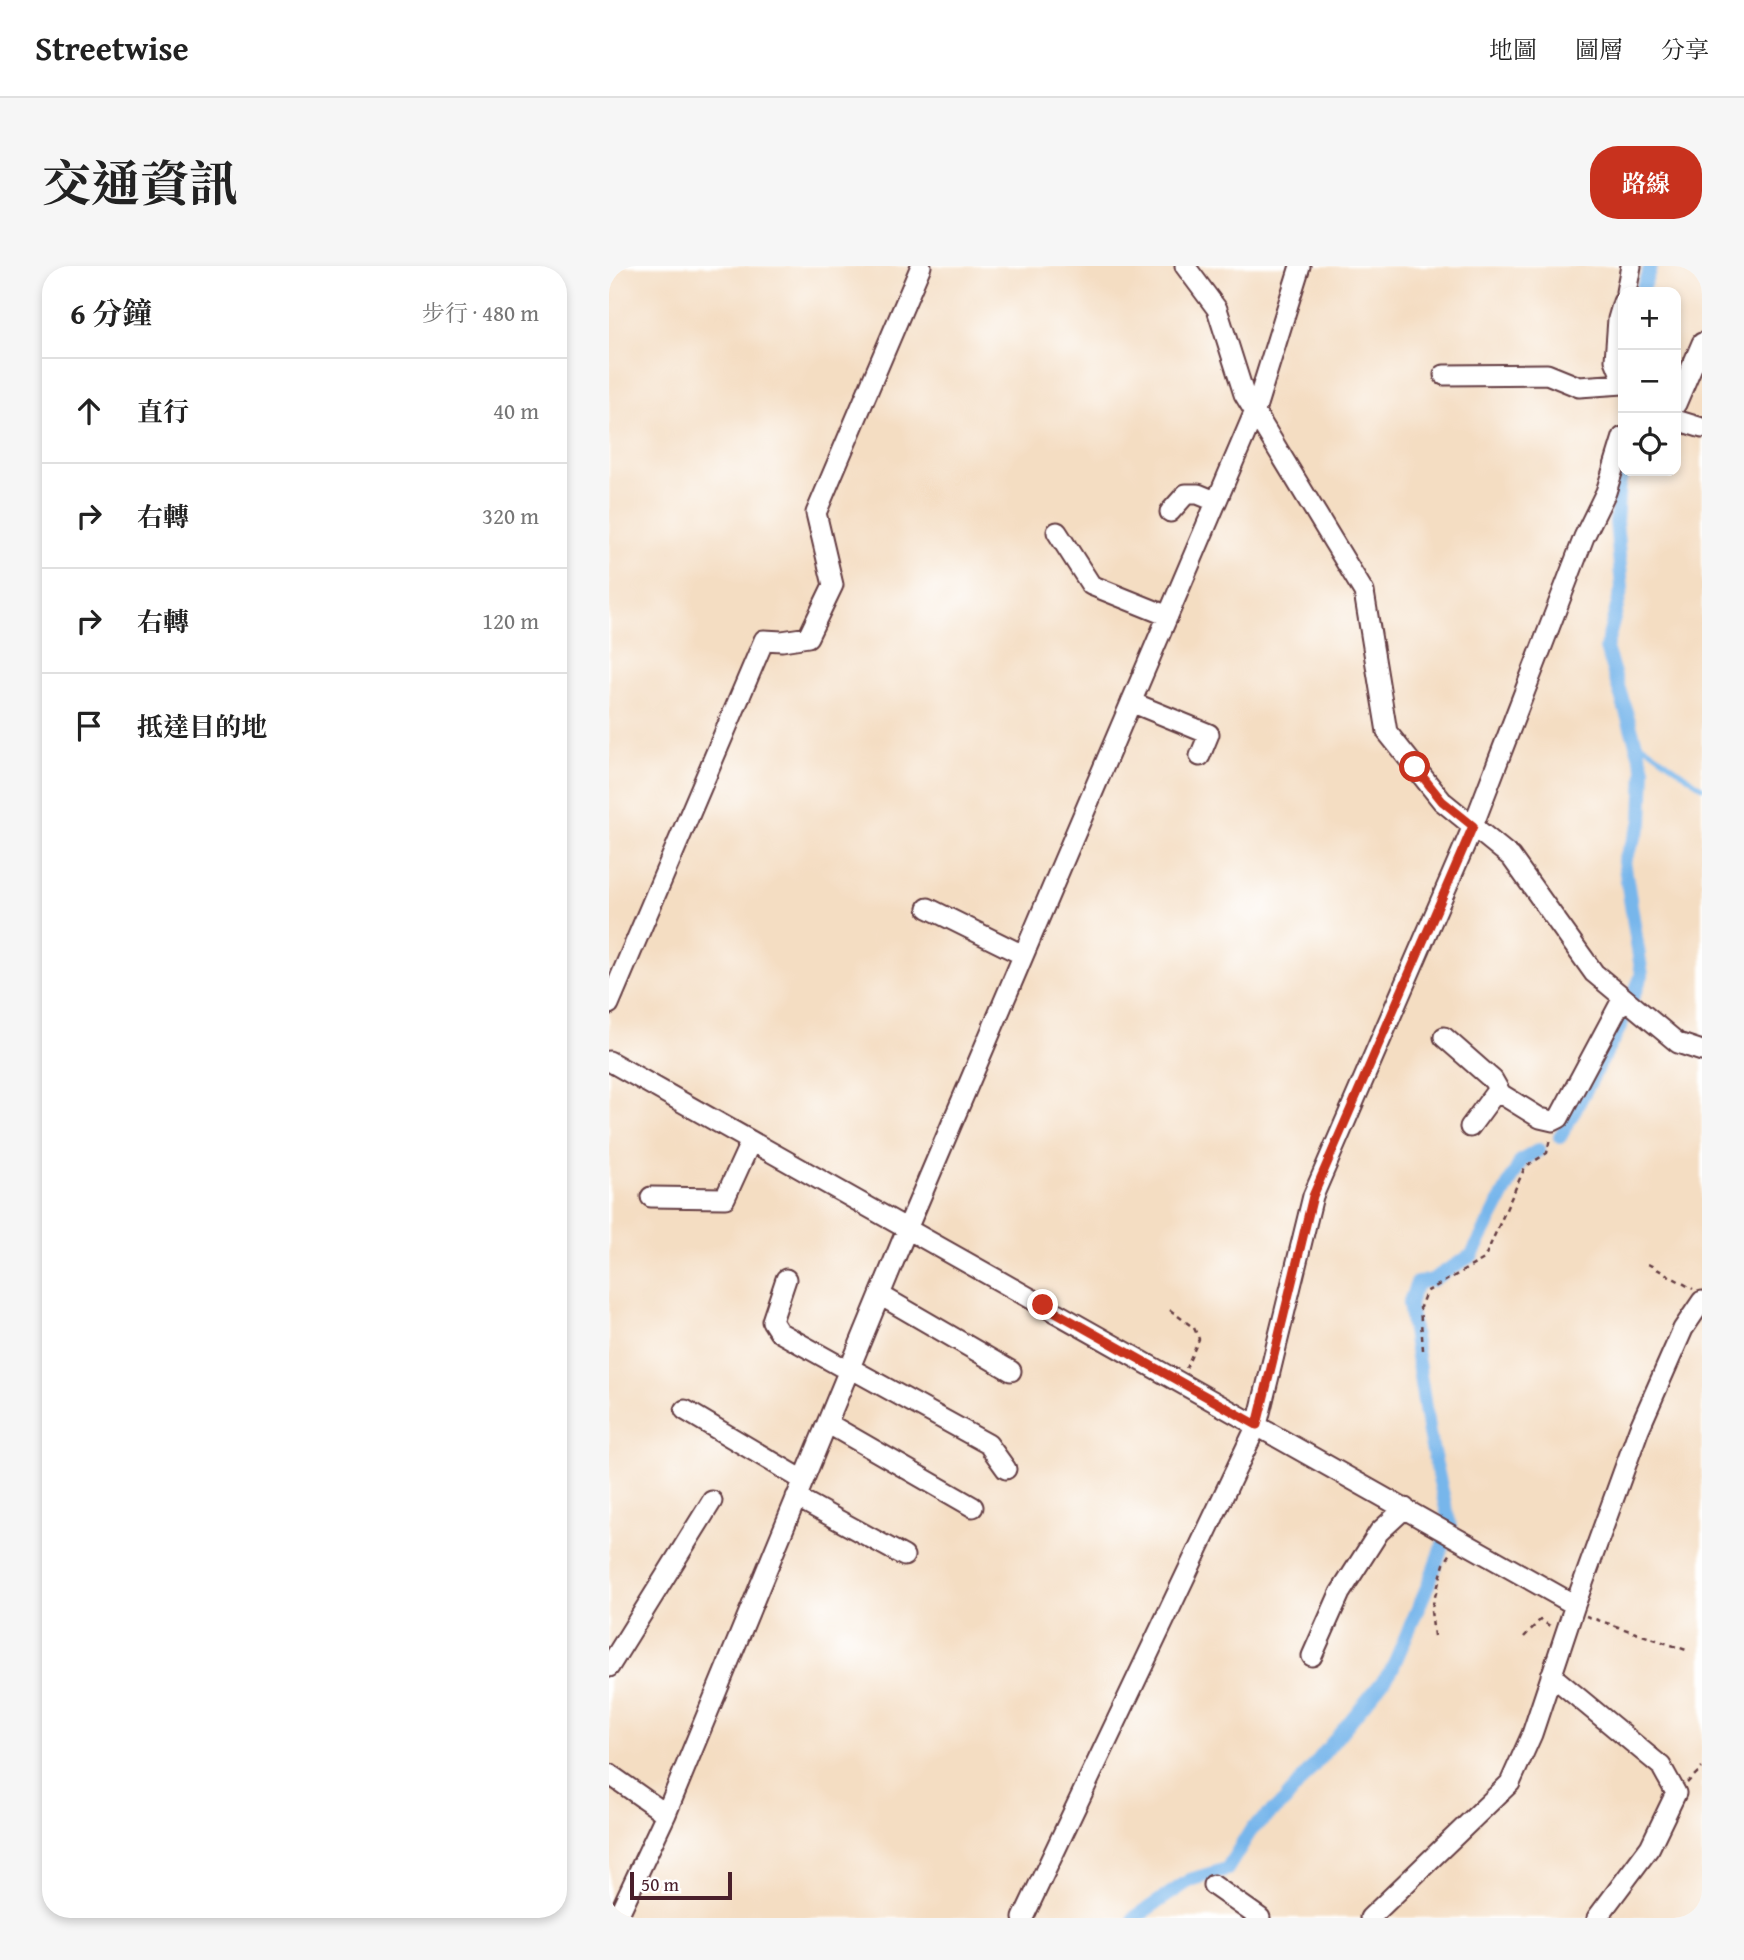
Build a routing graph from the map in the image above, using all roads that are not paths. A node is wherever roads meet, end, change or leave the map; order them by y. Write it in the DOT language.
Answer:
graph roads {
  1 [pos="921,266"];
  2 [pos="1185,266"];
  3 [pos="1300,266"];
  4 [pos="1631,266"];
  5 [pos="1627,287"];
  6 [pos="1618,319"];
  7 [pos="1702,343"];
  8 [pos="1618,368"];
  9 [pos="1444,375"];
  10 [pos="1618,383"];
  11 [pos="1681,392"];
  12 [pos="1255,411"];
  13 [pos="1681,422"];
  14 [pos="1702,428"];
  15 [pos="1618,453"];
  16 [pos="1215,501"];
  17 [pos="1170,512"];
  18 [pos="1057,532"];
  19 [pos="1168,616"];
  20 [pos="1131,702"];
  21 [pos="1200,756"];
  22 [pos="1473,826"];
  23 [pos="928,908"];
  24 [pos="1023,956"];
  25 [pos="1623,998"];
  26 [pos="609,1004"];
  27 [pos="1444,1037"];
  28 [pos="1702,1051"];
  29 [pos="609,1061"];
  30 [pos="1498,1089"];
  31 [pos="1470,1127"];
  32 [pos="751,1141"];
  33 [pos="651,1197"];
  34 [pos="907,1228"];
  35 [pos="786,1279"];
  36 [pos="880,1294"];
  37 [pos="1702,1301"];
  38 [pos="850,1368"];
  39 [pos="1011,1371"];
  40 [pos="684,1410"];
  41 [pos="827,1423"];
  42 [pos="1257,1425"];
  43 [pos="1006,1469"];
  44 [pos="800,1489"];
  45 [pos="712,1501"];
  46 [pos="973,1507"];
  47 [pos="1413,1513"];
  48 [pos="904,1556"];
  49 [pos="1574,1608"];
  50 [pos="1312,1656"];
  51 [pos="609,1667"];
  52 [pos="1551,1675"];
  53 [pos="609,1774"];
  54 [pos="666,1814"];
  55 [pos="1213,1885"];
  56 [pos="617,1918"];
  57 [pos="1023,1918"];
  58 [pos="1260,1918"];
  59 [pos="1370,1918"];
  60 [pos="1597,1918"];
  1 -- 26 [label="street"];
  2 -- 12 [label="street"];
  3 -- 12 [label="street"];
  4 -- 5 [label="street"];
  6 -- 8 [label="street"];
  7 -- 11 [label="street"];
  9 -- 10 [label="street"];
  12 -- 16 [label="street"];
  12 -- 22 [label="street"];
  13 -- 14 [label="street"];
  15 -- 22 [label="street"];
  16 -- 17 [label="street"];
  16 -- 19 [label="street"];
  18 -- 19 [label="street"];
  19 -- 20 [label="street"];
  20 -- 21 [label="street"];
  20 -- 24 [label="street"];
  22 -- 25 [label="street"];
  22 -- 42 [label="street"];
  23 -- 24 [label="street"];
  24 -- 34 [label="street"];
  25 -- 28 [label="street"];
  25 -- 30 [label="street"];
  27 -- 30 [label="street"];
  29 -- 32 [label="street"];
  30 -- 31 [label="street"];
  32 -- 33 [label="street"];
  32 -- 34 [label="street"];
  34 -- 36 [label="street"];
  34 -- 42 [label="street"];
  35 -- 38 [label="street"];
  36 -- 38 [label="street"];
  36 -- 39 [label="street"];
  37 -- 49 [label="street"];
  38 -- 41 [label="street"];
  38 -- 43 [label="street"];
  40 -- 44 [label="street"];
  41 -- 44 [label="street"];
  41 -- 46 [label="street"];
  42 -- 47 [label="street"];
  42 -- 57 [label="street"];
  44 -- 48 [label="street"];
  44 -- 54 [label="street"];
  45 -- 51 [label="street"];
  47 -- 49 [label="street"];
  47 -- 50 [label="street"];
  49 -- 52 [label="street"];
  52 -- 59 [label="street"];
  52 -- 60 [label="street"];
  53 -- 54 [label="street"];
  54 -- 56 [label="street"];
  55 -- 58 [label="street"];
}
